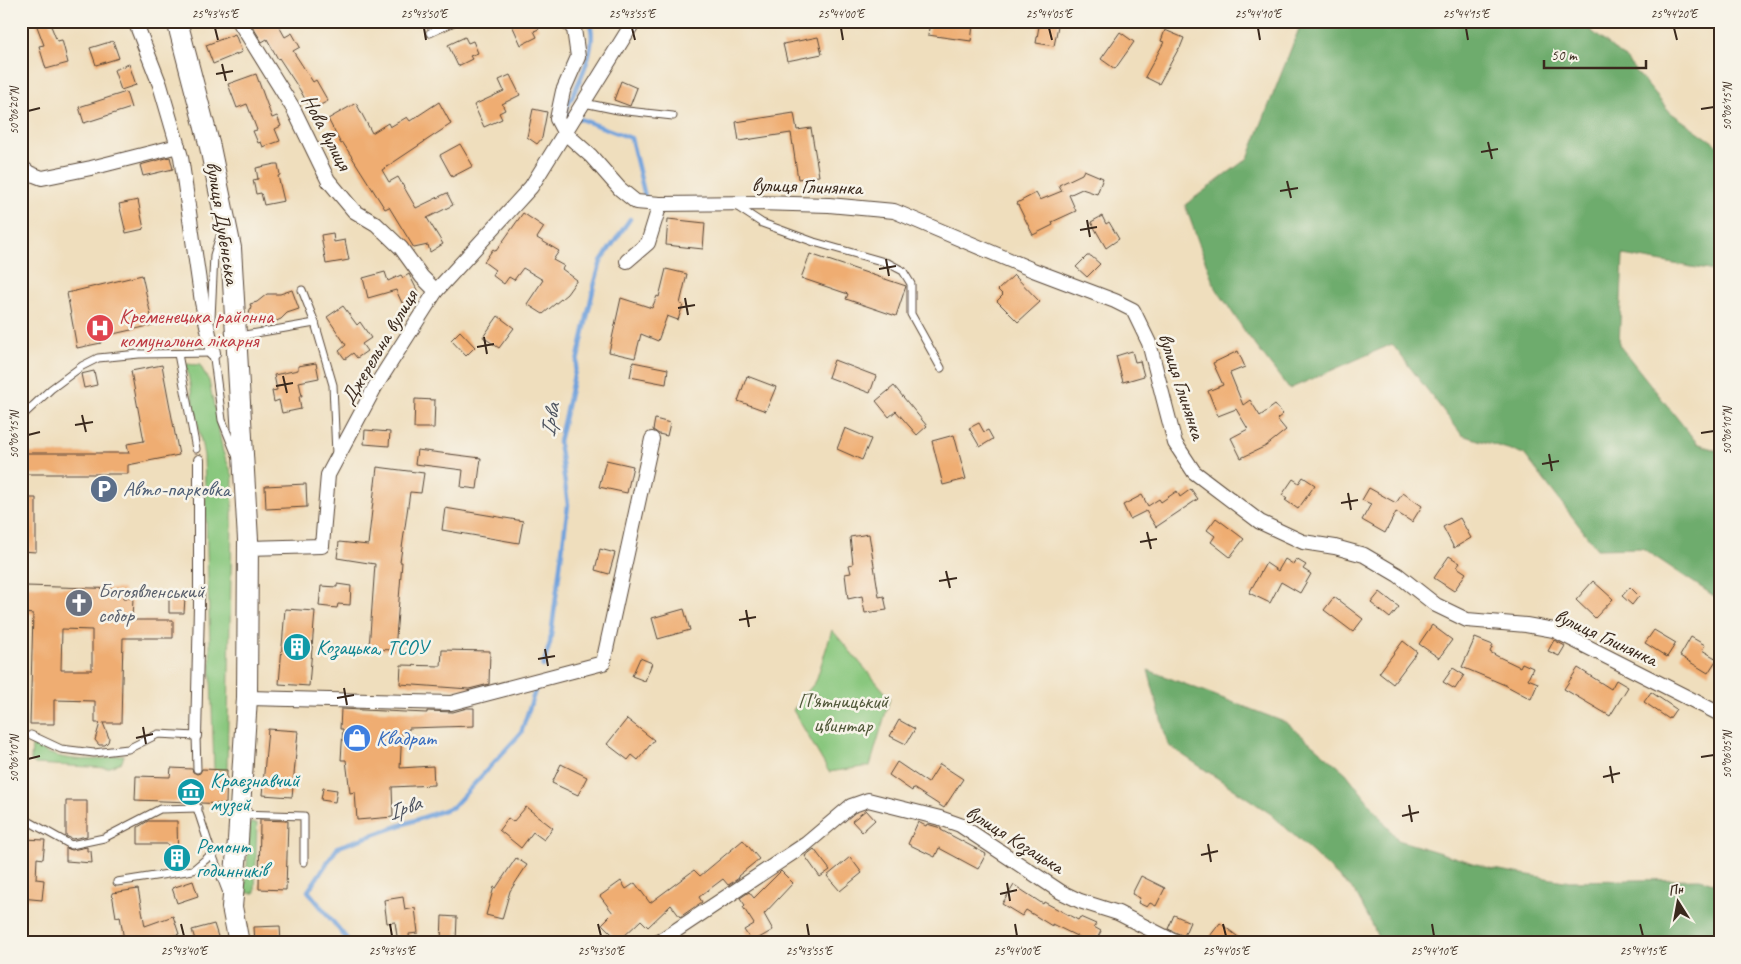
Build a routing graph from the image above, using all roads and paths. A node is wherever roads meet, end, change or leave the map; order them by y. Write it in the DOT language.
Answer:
graph roads {
  1 [pos="136,21"];
  2 [pos="177,21"];
  3 [pos="239,21"];
  4 [pos="456,21"];
  5 [pos="566,21"];
  6 [pos="634,21"];
  7 [pos="430,33"];
  8 [pos="673,116"];
  9 [pos="574,118"];
  10 [pos="178,146"];
  11 [pos="21,166"];
  12 [pos="732,203"];
  13 [pos="660,204"];
  14 [pos="226,218"];
  15 [pos="627,261"];
  16 [pos="302,290"];
  17 [pos="436,291"];
  18 [pos="316,323"];
  19 [pos="237,343"];
  20 [pos="214,353"];
  21 [pos="178,354"];
  22 [pos="942,368"];
  23 [pos="21,417"];
  24 [pos="652,439"];
  25 [pos="196,449"];
  26 [pos="199,460"];
  27 [pos="336,460"];
  28 [pos="244,476"];
  29 [pos="248,548"];
  30 [pos="247,698"];
  31 [pos="1720,714"];
  32 [pos="32,735"];
  33 [pos="196,736"];
  34 [pos="196,769"];
  35 [pos="240,814"];
  36 [pos="21,817"];
  37 [pos="212,854"];
  38 [pos="304,862"];
  39 [pos="117,882"];
  40 [pos="232,907"];
  41 [pos="239,943"];
  42 [pos="657,943"];
  43 [pos="1177,943"];
  1 -- 10 [label="street"];
  2 -- 14 [label="main road, вулиця Дубенська"];
  3 -- 17 [label="street, Нова вулиця"];
  4 -- 7 [label="lane"];
  5 -- 9 [label="street"];
  6 -- 9 [label="street, Джерельна вулиця"];
  8 -- 9 [label="lane"];
  9 -- 13 [label="street, вулиця Глинянка"];
  9 -- 17 [label="street, Джерельна вулиця"];
  10 -- 11 [label="street"];
  10 -- 20 [label="street"];
  12 -- 13 [label="street, вулиця Глинянка"];
  12 -- 22 [label="lane"];
  12 -- 31 [label="street, вулиця Глинянка"];
  13 -- 15 [label="street"];
  14 -- 19 [label="main road, вулиця Дубенська"];
  14 -- 20 [label="lane"];
  16 -- 18 [label="lane"];
  17 -- 27 [label="street, Джерельна вулиця"];
  18 -- 19 [label="lane"];
  18 -- 27 [label="lane"];
  19 -- 28 [label="main road, вулиця Дубенська"];
  20 -- 21 [label="lane"];
  20 -- 28 [label="lane"];
  21 -- 23 [label="lane"];
  21 -- 25 [label="lane"];
  24 -- 30 [label="street"];
  26 -- 33 [label="street"];
  27 -- 29 [label="street, Джерельна вулиця"];
  28 -- 29 [label="main road, вулиця Дубенська"];
  29 -- 30 [label="main road, вулиця Дубенська"];
  30 -- 35 [label="main road, вулиця Дубенська"];
  32 -- 33 [label="lane"];
  33 -- 34 [label="lane"];
  35 -- 38 [label="lane"];
  35 -- 40 [label="main road, вулиця Дубенська"];
  36 -- 37 [label="lane"];
  37 -- 39 [label="lane"];
  37 -- 40 [label="lane"];
  40 -- 41 [label="main road, вулиця Дубенська"];
  42 -- 43 [label="street, вулиця Козацька"];
}
